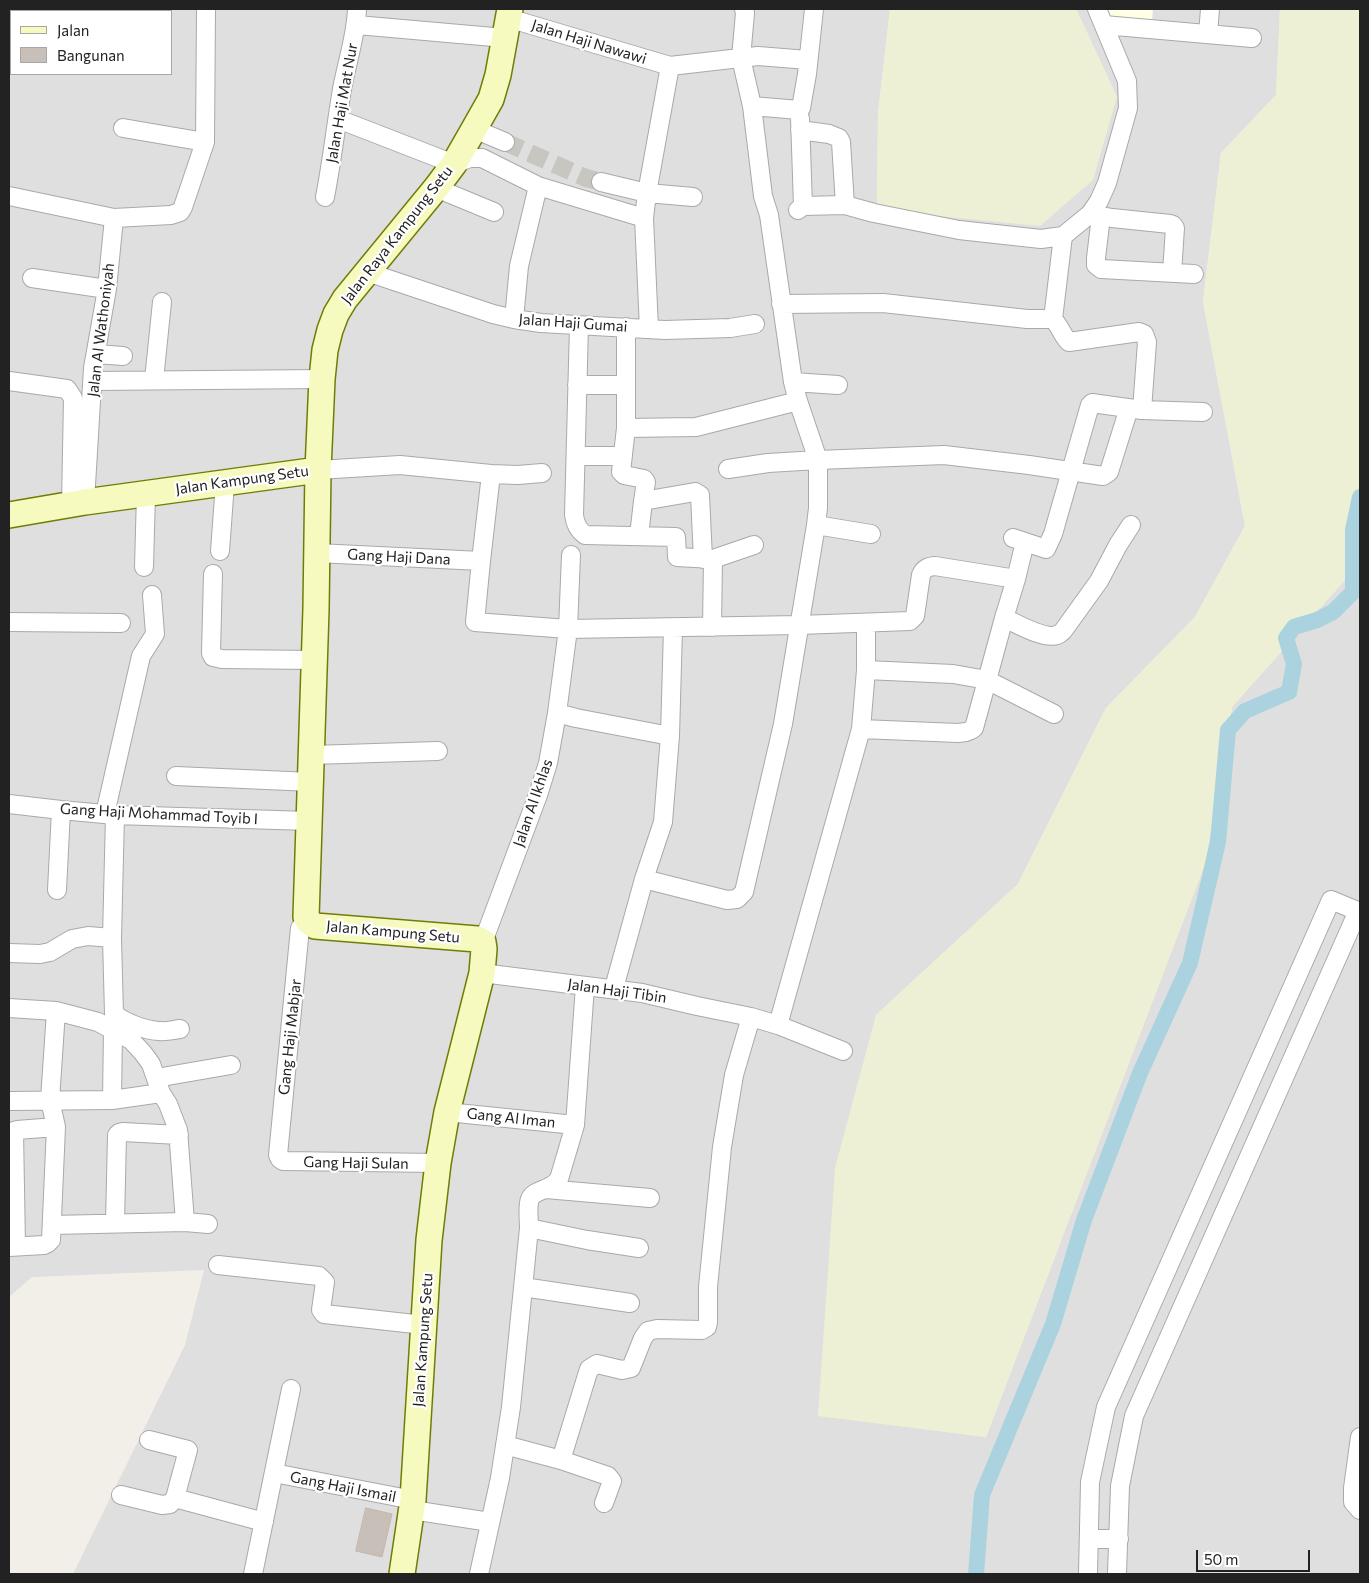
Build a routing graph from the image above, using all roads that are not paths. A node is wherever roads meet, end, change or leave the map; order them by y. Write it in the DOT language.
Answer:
graph roads {
  1 [pos="206,9"];
  2 [pos="744,9"];
  3 [pos="814,9"];
  4 [pos="1210,9"];
  5 [pos="357,17"];
  6 [pos="1100,17"];
  7 [pos="508,22"];
  8 [pos="1208,34"];
  9 [pos="1252,38"];
  10 [pos="741,58"];
  11 [pos="808,60"];
  12 [pos="670,66"];
  13 [pos="752,106"];
  14 [pos="799,110"];
  15 [pos="338,119"];
  16 [pos="123,128"];
  17 [pos="474,129"];
  18 [pos="800,130"];
  19 [pos="204,142"];
  20 [pos="505,142"];
  21 [pos="454,164"];
  22 [pos="601,182"];
  23 [pos="538,186"];
  24 [pos="436,188"];
  25 [pos="647,193"];
  26 [pos="9,196"];
  27 [pos="325,197"];
  28 [pos="693,197"];
  29 [pos="845,205"];
  30 [pos="494,212"];
  31 [pos="1096,215"];
  32 [pos="114,218"];
  33 [pos="644,218"];
  34 [pos="1063,236"];
  35 [pos="367,272"];
  36 [pos="1172,273"];
  37 [pos="1194,274"];
  38 [pos="32,278"];
  39 [pos="107,289"];
  40 [pos="162,302"];
  41 [pos="781,304"];
  42 [pos="514,319"];
  43 [pos="1053,320"];
  44 [pos="755,324"];
  45 [pos="579,325"];
  46 [pos="626,328"];
  47 [pos="648,329"];
  48 [pos="96,354"];
  49 [pos="123,356"];
  50 [pos="322,379"];
  51 [pos="154,380"];
  52 [pos="9,381"];
  53 [pos="93,381"];
  54 [pos="793,382"];
  55 [pos="577,385"];
  56 [pos="625,385"];
  57 [pos="838,385"];
  58 [pos="798,401"];
  59 [pos="1135,409"];
  60 [pos="1203,412"];
  61 [pos="626,428"];
  62 [pos="577,456"];
  63 [pos="623,456"];
  64 [pos="818,460"];
  65 [pos="728,468"];
  66 [pos="318,470"];
  67 [pos="1070,470"];
  68 [pos="542,473"];
  69 [pos="491,474"];
  70 [pos="225,483"];
  71 [pos="146,494"];
  72 [pos="644,501"];
  73 [pos="78,503"];
  74 [pos="9,515"];
  75 [pos="816,525"];
  76 [pos="1131,526"];
  77 [pos="871,534"];
  78 [pos="639,536"];
  79 [pos="754,546"];
  80 [pos="220,551"];
  81 [pos="317,553"];
  82 [pos="571,555"];
  83 [pos="708,559"];
  84 [pos="481,561"];
  85 [pos="144,567"];
  86 [pos="213,574"];
  87 [pos="1016,580"];
  88 [pos="152,595"];
  89 [pos="1004,618"];
  90 [pos="9,622"];
  91 [pos="121,623"];
  92 [pos="866,623"];
  93 [pos="799,625"];
  94 [pos="712,627"];
  95 [pos="673,628"];
  96 [pos="568,629"];
  97 [pos="314,660"];
  98 [pos="866,670"];
  99 [pos="987,680"];
  100 [pos="557,713"];
  101 [pos="1054,714"];
  102 [pos="861,730"];
  103 [pos="670,736"];
  104 [pos="438,751"];
  105 [pos="312,755"];
  106 [pos="176,776"];
  107 [pos="311,782"];
  108 [pos="9,804"];
  109 [pos="61,810"];
  110 [pos="110,814"];
  111 [pos="309,822"];
  112 [pos="644,879"];
  113 [pos="57,890"];
  114 [pos="1359,912"];
  115 [pos="308,922"];
  116 [pos="112,938"];
  117 [pos="483,942"];
  118 [pos="9,953"];
  119 [pos="482,973"];
  120 [pos="585,986"];
  121 [pos="614,988"];
  122 [pos="9,1008"];
  123 [pos="56,1011"];
  124 [pos="751,1017"];
  125 [pos="778,1025"];
  126 [pos="180,1029"];
  127 [pos="113,1030"];
  128 [pos="843,1052"];
  129 [pos="230,1064"];
  130 [pos="159,1086"];
  131 [pos="9,1100"];
  132 [pos="50,1100"];
  133 [pos="112,1100"];
  134 [pos="447,1112"];
  135 [pos="576,1125"];
  136 [pos="56,1127"];
  137 [pos="179,1135"];
  138 [pos="278,1156"];
  139 [pos="438,1163"];
  140 [pos="546,1189"];
  141 [pos="650,1198"];
  142 [pos="185,1222"];
  143 [pos="115,1224"];
  144 [pos="208,1224"];
  145 [pos="52,1226"];
  146 [pos="529,1228"];
  147 [pos="12,1246"];
  148 [pos="639,1248"];
  149 [pos="218,1265"];
  150 [pos="523,1287"];
  151 [pos="630,1302"];
  152 [pos="424,1325"];
  153 [pos="291,1389"];
  154 [pos="1360,1437"];
  155 [pos="149,1440"];
  156 [pos="505,1445"];
  157 [pos="561,1460"];
  158 [pos="274,1473"];
  159 [pos="120,1495"];
  160 [pos="175,1498"];
  161 [pos="604,1503"];
  162 [pos="412,1505"];
  163 [pos="1360,1510"];
  164 [pos="264,1522"];
  165 [pos="490,1522"];
  166 [pos="1089,1539"];
  167 [pos="1119,1539"];
  168 [pos="253,1574"];
  169 [pos="402,1574"];
  170 [pos="479,1574"];
  171 [pos="1088,1574"];
  172 [pos="1117,1574"];
  1 -- 19 [label="street"];
  2 -- 10 [label="street"];
  3 -- 11 [label="street"];
  4 -- 8 [label="street"];
  5 -- 7 [label="street, Jalan Haji Nawawi"];
  5 -- 15 [label="street, Jalan Haji Mat Nur"];
  6 -- 8 [label="street"];
  6 -- 31 [label="street"];
  7 -- 12 [label="street, Jalan Haji Nawawi"];
  7 -- 17 [label="street, Jalan Raya Kampung Setu"];
  8 -- 9 [label="street"];
  10 -- 11 [label="street"];
  10 -- 12 [label="street"];
  10 -- 13 [label="street"];
  11 -- 14 [label="street"];
  12 -- 25 [label="street"];
  13 -- 14 [label="street"];
  13 -- 41 [label="street"];
  14 -- 18 [label="street"];
  15 -- 21 [label="street"];
  15 -- 27 [label="street, Jalan Haji Mat Nur"];
  16 -- 19 [label="street"];
  17 -- 20 [label="street"];
  17 -- 21 [label="street, Jalan Raya Kampung Setu"];
  18 -- 29 [label="street"];
  18 -- 29 [label="street"];
  19 -- 32 [label="street"];
  21 -- 23 [label="street"];
  21 -- 24 [label="street, Jalan Raya Kampung Setu"];
  22 -- 25 [label="street"];
  23 -- 33 [label="street"];
  23 -- 42 [label="street"];
  24 -- 30 [label="street"];
  24 -- 35 [label="street, Jalan Raya Kampung Setu"];
  25 -- 28 [label="street"];
  25 -- 33 [label="street"];
  26 -- 32 [label="street"];
  29 -- 34 [label="street"];
  31 -- 34 [label="street"];
  31 -- 36 [label="street"];
  31 -- 36 [label="street"];
  32 -- 39 [label="street, Jalan Al Wathoniyah"];
  33 -- 47 [label="street"];
  34 -- 43 [label="street"];
  35 -- 42 [label="street, Jalan Haji Gumai"];
  35 -- 50 [label="street, Jalan Raya Kampung Setu"];
  36 -- 37 [label="street"];
  38 -- 39 [label="street"];
  39 -- 48 [label="street, Jalan Al Wathoniyah"];
  40 -- 51 [label="street"];
  41 -- 43 [label="street"];
  41 -- 54 [label="street"];
  42 -- 45 [label="street, Jalan Haji Gumai"];
  43 -- 59 [label="street"];
  44 -- 47 [label="street, Jalan Haji Gumai"];
  45 -- 46 [label="street, Jalan Haji Gumai"];
  45 -- 55 [label="street"];
  46 -- 47 [label="street, Jalan Haji Gumai"];
  46 -- 56 [label="street"];
  48 -- 49 [label="street"];
  48 -- 53 [label="street, Jalan Al Wathoniyah"];
  50 -- 51 [label="street"];
  50 -- 66 [label="street, Jalan Raya Kampung Setu"];
  51 -- 53 [label="street"];
  52 -- 73 [label="street"];
  53 -- 73 [label="street, Jalan Al Wathoniyah"];
  54 -- 57 [label="street"];
  54 -- 58 [label="street"];
  55 -- 56 [label="street"];
  55 -- 62 [label="street"];
  56 -- 61 [label="street"];
  58 -- 61 [label="street"];
  58 -- 64 [label="street"];
  59 -- 60 [label="street"];
  59 -- 67 [label="street"];
  59 -- 67 [label="street"];
  61 -- 63 [label="street"];
  62 -- 63 [label="street"];
  62 -- 78 [label="street"];
  63 -- 72 [label="street"];
  64 -- 65 [label="street"];
  64 -- 67 [label="street"];
  64 -- 75 [label="street"];
  66 -- 69 [label="street"];
  66 -- 70 [label="street, Jalan Kampung Setu"];
  66 -- 81 [label="street, Jalan Kampung Setu"];
  67 -- 87 [label="street"];
  68 -- 69 [label="street"];
  69 -- 84 [label="street"];
  70 -- 71 [label="street, Jalan Kampung Setu"];
  70 -- 80 [label="street"];
  71 -- 73 [label="street, Jalan Kampung Setu"];
  71 -- 85 [label="street"];
  72 -- 78 [label="street"];
  72 -- 83 [label="street"];
  73 -- 74 [label="street, Jalan Kampung Setu"];
  75 -- 77 [label="street"];
  75 -- 93 [label="street"];
  76 -- 89 [label="street"];
  78 -- 83 [label="street"];
  79 -- 83 [label="street"];
  81 -- 84 [label="street, Gang Haji Dana"];
  81 -- 97 [label="street, Jalan Kampung Setu"];
  82 -- 96 [label="street, Jalan Al Ikhlas"];
  83 -- 94 [label="street"];
  84 -- 96 [label="street"];
  86 -- 97 [label="street"];
  87 -- 89 [label="street"];
  87 -- 92 [label="street"];
  88 -- 110 [label="street"];
  89 -- 99 [label="street"];
  90 -- 91 [label="street"];
  92 -- 93 [label="street"];
  92 -- 98 [label="street"];
  93 -- 94 [label="street"];
  93 -- 112 [label="street"];
  94 -- 95 [label="street"];
  95 -- 96 [label="street"];
  95 -- 103 [label="street"];
  96 -- 100 [label="street, Jalan Al Ikhlas"];
  97 -- 105 [label="street, Jalan Kampung Setu"];
  98 -- 99 [label="street"];
  98 -- 102 [label="street"];
  99 -- 101 [label="street"];
  99 -- 102 [label="street"];
  100 -- 103 [label="street"];
  100 -- 117 [label="street, Jalan Al Ikhlas"];
  102 -- 125 [label="street"];
  103 -- 112 [label="street"];
  104 -- 105 [label="street"];
  105 -- 107 [label="street, Jalan Kampung Setu"];
  106 -- 107 [label="street"];
  107 -- 111 [label="street, Jalan Kampung Setu"];
  108 -- 109 [label="street, Gang Haji Mohammad Toyib I"];
  109 -- 110 [label="street, Gang Haji Mohammad Toyib I"];
  109 -- 113 [label="street"];
  110 -- 111 [label="street, Gang Haji Mohammad Toyib I"];
  110 -- 116 [label="street"];
  111 -- 115 [label="street, Jalan Kampung Setu"];
  112 -- 121 [label="street"];
  114 -- 166 [label="street"];
  114 -- 167 [label="street"];
  115 -- 117 [label="street, Jalan Kampung Setu"];
  115 -- 138 [label="street, Gang Haji Mabjar"];
  116 -- 118 [label="street"];
  116 -- 126 [label="street"];
  117 -- 119 [label="street, Jalan Kampung Setu"];
  119 -- 120 [label="street, Jalan Haji Tibin"];
  119 -- 134 [label="street, Jalan Kampung Setu"];
  120 -- 121 [label="street, Jalan Haji Tibin"];
  120 -- 135 [label="street"];
  121 -- 124 [label="street, Jalan Haji Tibin"];
  122 -- 123 [label="street"];
  123 -- 127 [label="street"];
  123 -- 132 [label="street"];
  124 -- 125 [label="street, Jalan Haji Tibin"];
  124 -- 157 [label="street"];
  125 -- 128 [label="street, Jalan Haji Tibin"];
  127 -- 130 [label="street"];
  127 -- 133 [label="street"];
  129 -- 130 [label="street"];
  130 -- 133 [label="street"];
  130 -- 137 [label="street"];
  131 -- 132 [label="street"];
  132 -- 133 [label="street"];
  132 -- 136 [label="street"];
  134 -- 135 [label="street, Gang Al Iman"];
  134 -- 139 [label="street, Jalan Kampung Setu"];
  135 -- 140 [label="street"];
  136 -- 145 [label="street"];
  136 -- 147 [label="street"];
  137 -- 142 [label="street"];
  137 -- 143 [label="street"];
  138 -- 139 [label="street, Gang Haji Sulan"];
  139 -- 152 [label="street, Jalan Kampung Setu"];
  140 -- 141 [label="street"];
  140 -- 146 [label="street"];
  142 -- 143 [label="street"];
  142 -- 144 [label="street"];
  143 -- 145 [label="street"];
  145 -- 147 [label="street"];
  146 -- 148 [label="street"];
  146 -- 150 [label="street"];
  149 -- 152 [label="street"];
  150 -- 151 [label="street"];
  150 -- 156 [label="street"];
  152 -- 162 [label="street, Jalan Kampung Setu"];
  153 -- 158 [label="street"];
  154 -- 163 [label="street"];
  155 -- 160 [label="street"];
  156 -- 157 [label="street"];
  156 -- 165 [label="street"];
  157 -- 161 [label="street"];
  158 -- 162 [label="street, Gang Haji Ismail"];
  158 -- 164 [label="street"];
  159 -- 160 [label="street"];
  160 -- 164 [label="street"];
  162 -- 165 [label="street, Gang Haji Ismail"];
  162 -- 169 [label="street, Jalan Kampung Setu"];
  164 -- 168 [label="street"];
  165 -- 170 [label="street"];
  166 -- 167 [label="street"];
  166 -- 171 [label="street"];
  167 -- 172 [label="street"];
}
